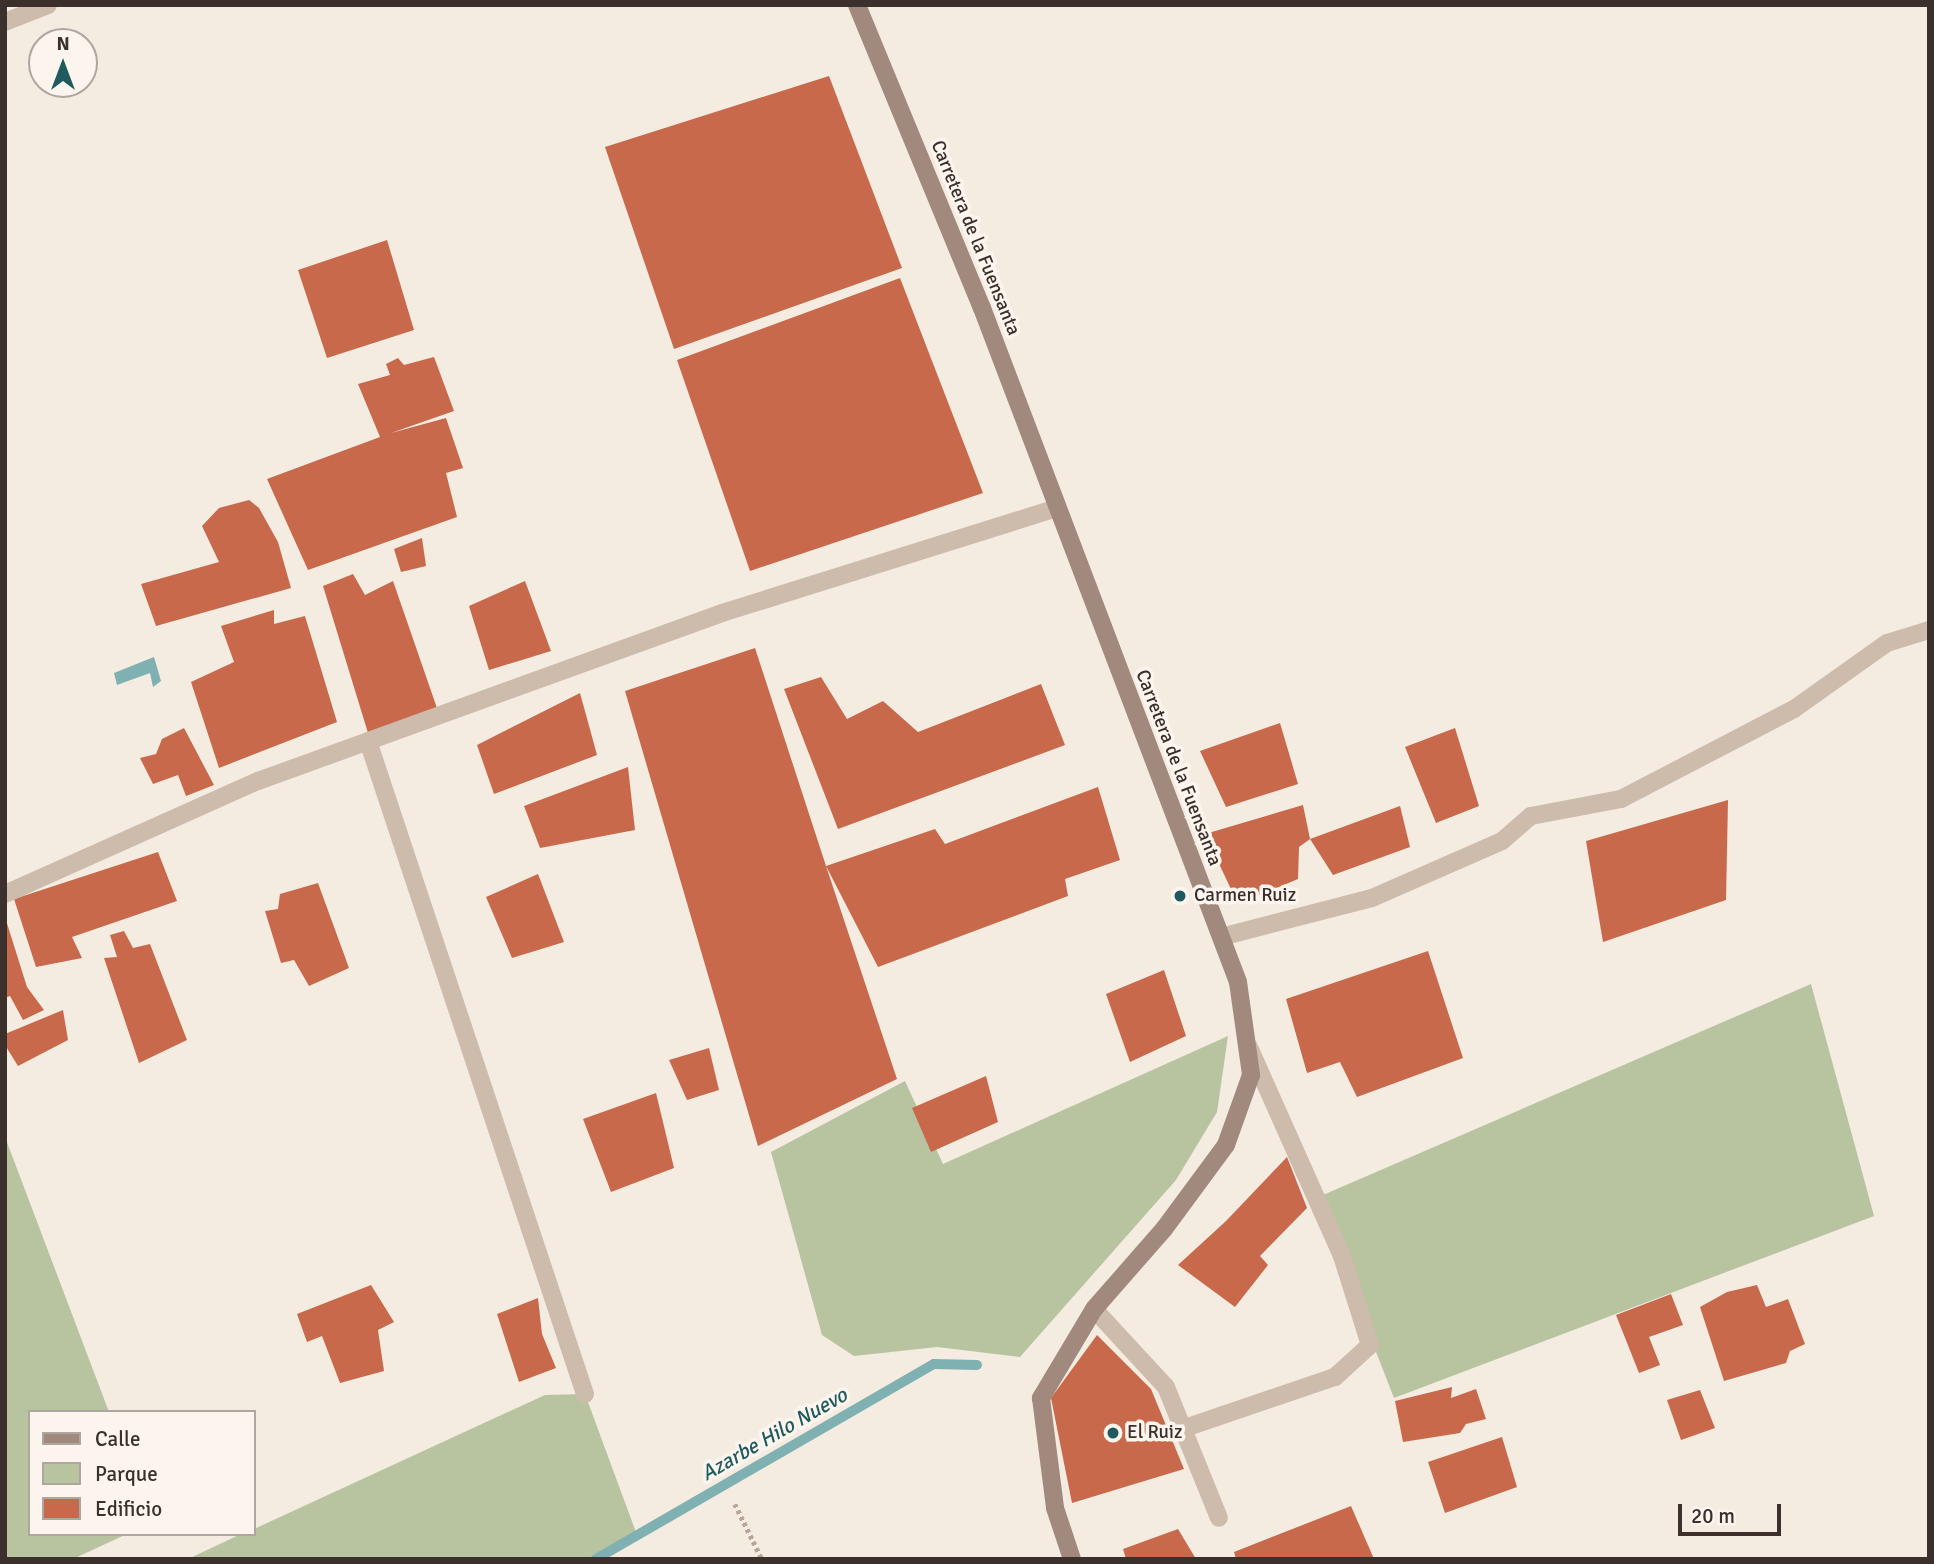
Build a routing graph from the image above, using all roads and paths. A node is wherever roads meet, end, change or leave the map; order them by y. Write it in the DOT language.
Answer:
graph roads {
  1 [pos="48,5"];
  2 [pos="857,5"];
  3 [pos="5,22"];
  4 [pos="1057,508"];
  5 [pos="1929,630"];
  6 [pos="368,741"];
  7 [pos="5,894"];
  8 [pos="1221,937"];
  9 [pos="1246,1041"];
  10 [pos="1094,1309"];
  11 [pos="584,1394"];
  12 [pos="1182,1429"];
  13 [pos="735,1504"];
  14 [pos="1219,1518"];
  15 [pos="762,1559"];
  16 [pos="1072,1559"];
  1 -- 3 [label="street"];
  2 -- 4 [label="main road, Carretera de la Fuensanta"];
  4 -- 6 [label="street"];
  4 -- 8 [label="main road, Carretera de la Fuensanta"];
  5 -- 8 [label="street"];
  6 -- 7 [label="street"];
  6 -- 11 [label="street"];
  8 -- 9 [label="main road, Carretera de la Fuensanta"];
  9 -- 10 [label="main road, Carretera de la Fuensanta"];
  9 -- 12 [label="street"];
  10 -- 12 [label="street"];
  10 -- 16 [label="main road, Carretera de la Fuensanta"];
  12 -- 14 [label="street"];
  13 -- 15 [label="path"];
}
